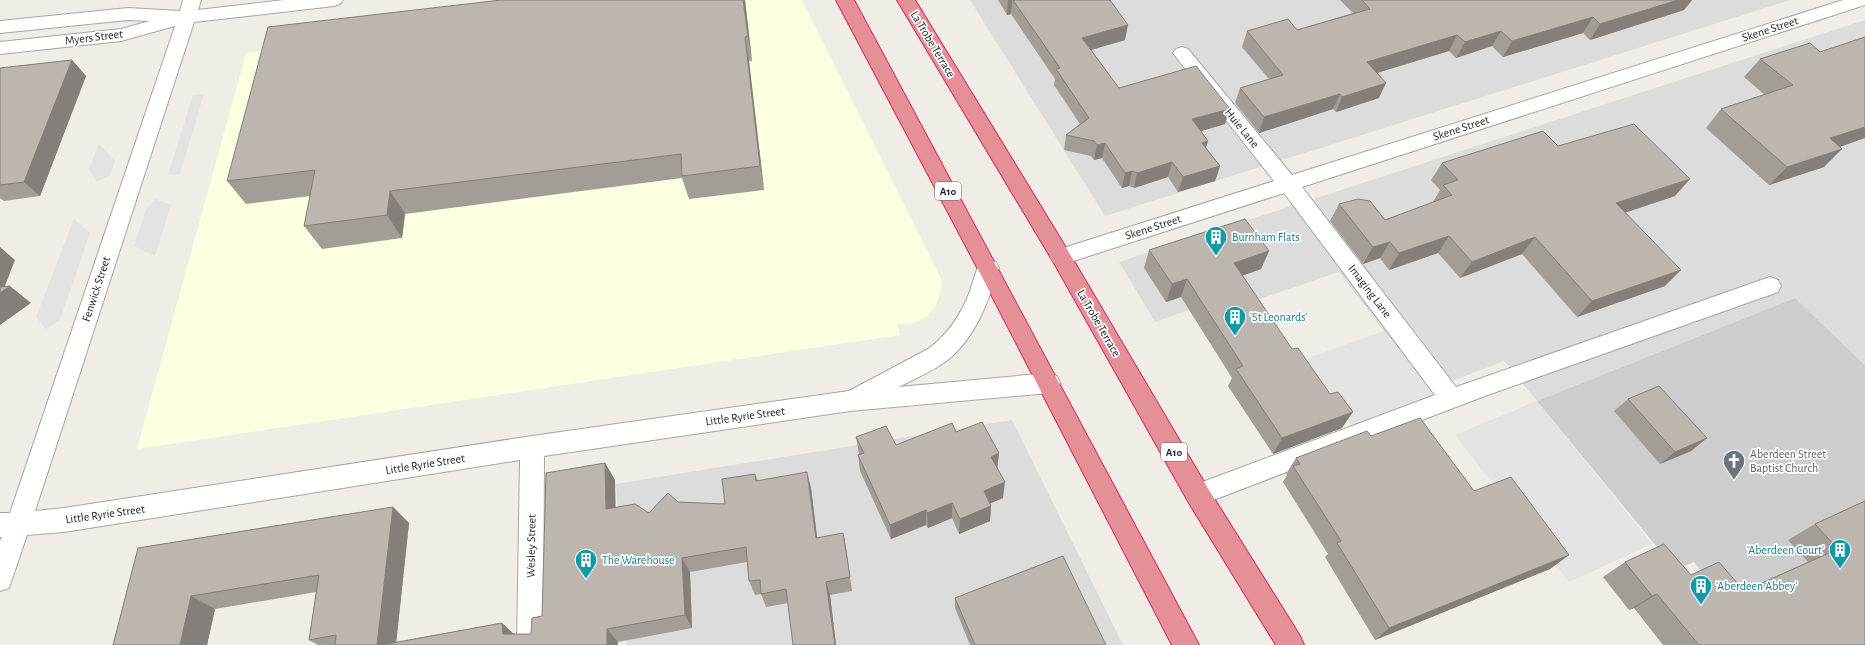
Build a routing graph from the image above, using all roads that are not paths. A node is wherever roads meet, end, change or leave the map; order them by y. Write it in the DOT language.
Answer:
graph roads {
  1 [pos="334,0"];
  2 [pos="845,0"];
  3 [pos="906,0"];
  4 [pos="1862,0"];
  5 [pos="189,8"];
  6 [pos="0,27"];
  7 [pos="0,48"];
  8 [pos="1182,53"];
  9 [pos="1288,184"];
  10 [pos="1061,257"];
  11 [pos="988,268"];
  12 [pos="1770,286"];
  13 [pos="1049,383"];
  14 [pos="1452,399"];
  15 [pos="850,401"];
  16 [pos="532,447"];
  17 [pos="1198,495"];
  18 [pos="9,524"];
  19 [pos="0,579"];
  20 [pos="530,645"];
  21 [pos="1186,645"];
  22 [pos="1291,645"];
  1 -- 5 [label="street, Myers Street"];
  2 -- 11 [label="highway, A10"];
  3 -- 10 [label="highway, La Trobe Terrace / A10"];
  4 -- 9 [label="street, Skene Street"];
  5 -- 6 [label="street, Myers Street"];
  5 -- 7 [label="street, Myers Street"];
  5 -- 18 [label="street, Fenwick Street"];
  8 -- 9 [label="street, Huie Lane"];
  9 -- 10 [label="street, Skene Street"];
  9 -- 14 [label="street, Imaging Lane"];
  10 -- 17 [label="highway, La Trobe Terrace / A10"];
  11 -- 13 [label="highway, A10"];
  11 -- 15 [label="street, Little Ryrie Street"];
  12 -- 14 [label="street"];
  13 -- 15 [label="street, Little Ryrie Street"];
  13 -- 21 [label="highway, A10"];
  14 -- 17 [label="street"];
  15 -- 16 [label="street, Little Ryrie Street"];
  16 -- 18 [label="street, Little Ryrie Street"];
  16 -- 20 [label="street, Wesley Street"];
  17 -- 22 [label="highway, La Trobe Terrace / A10"];
  18 -- 19 [label="street, Fenwick Street"];
}
